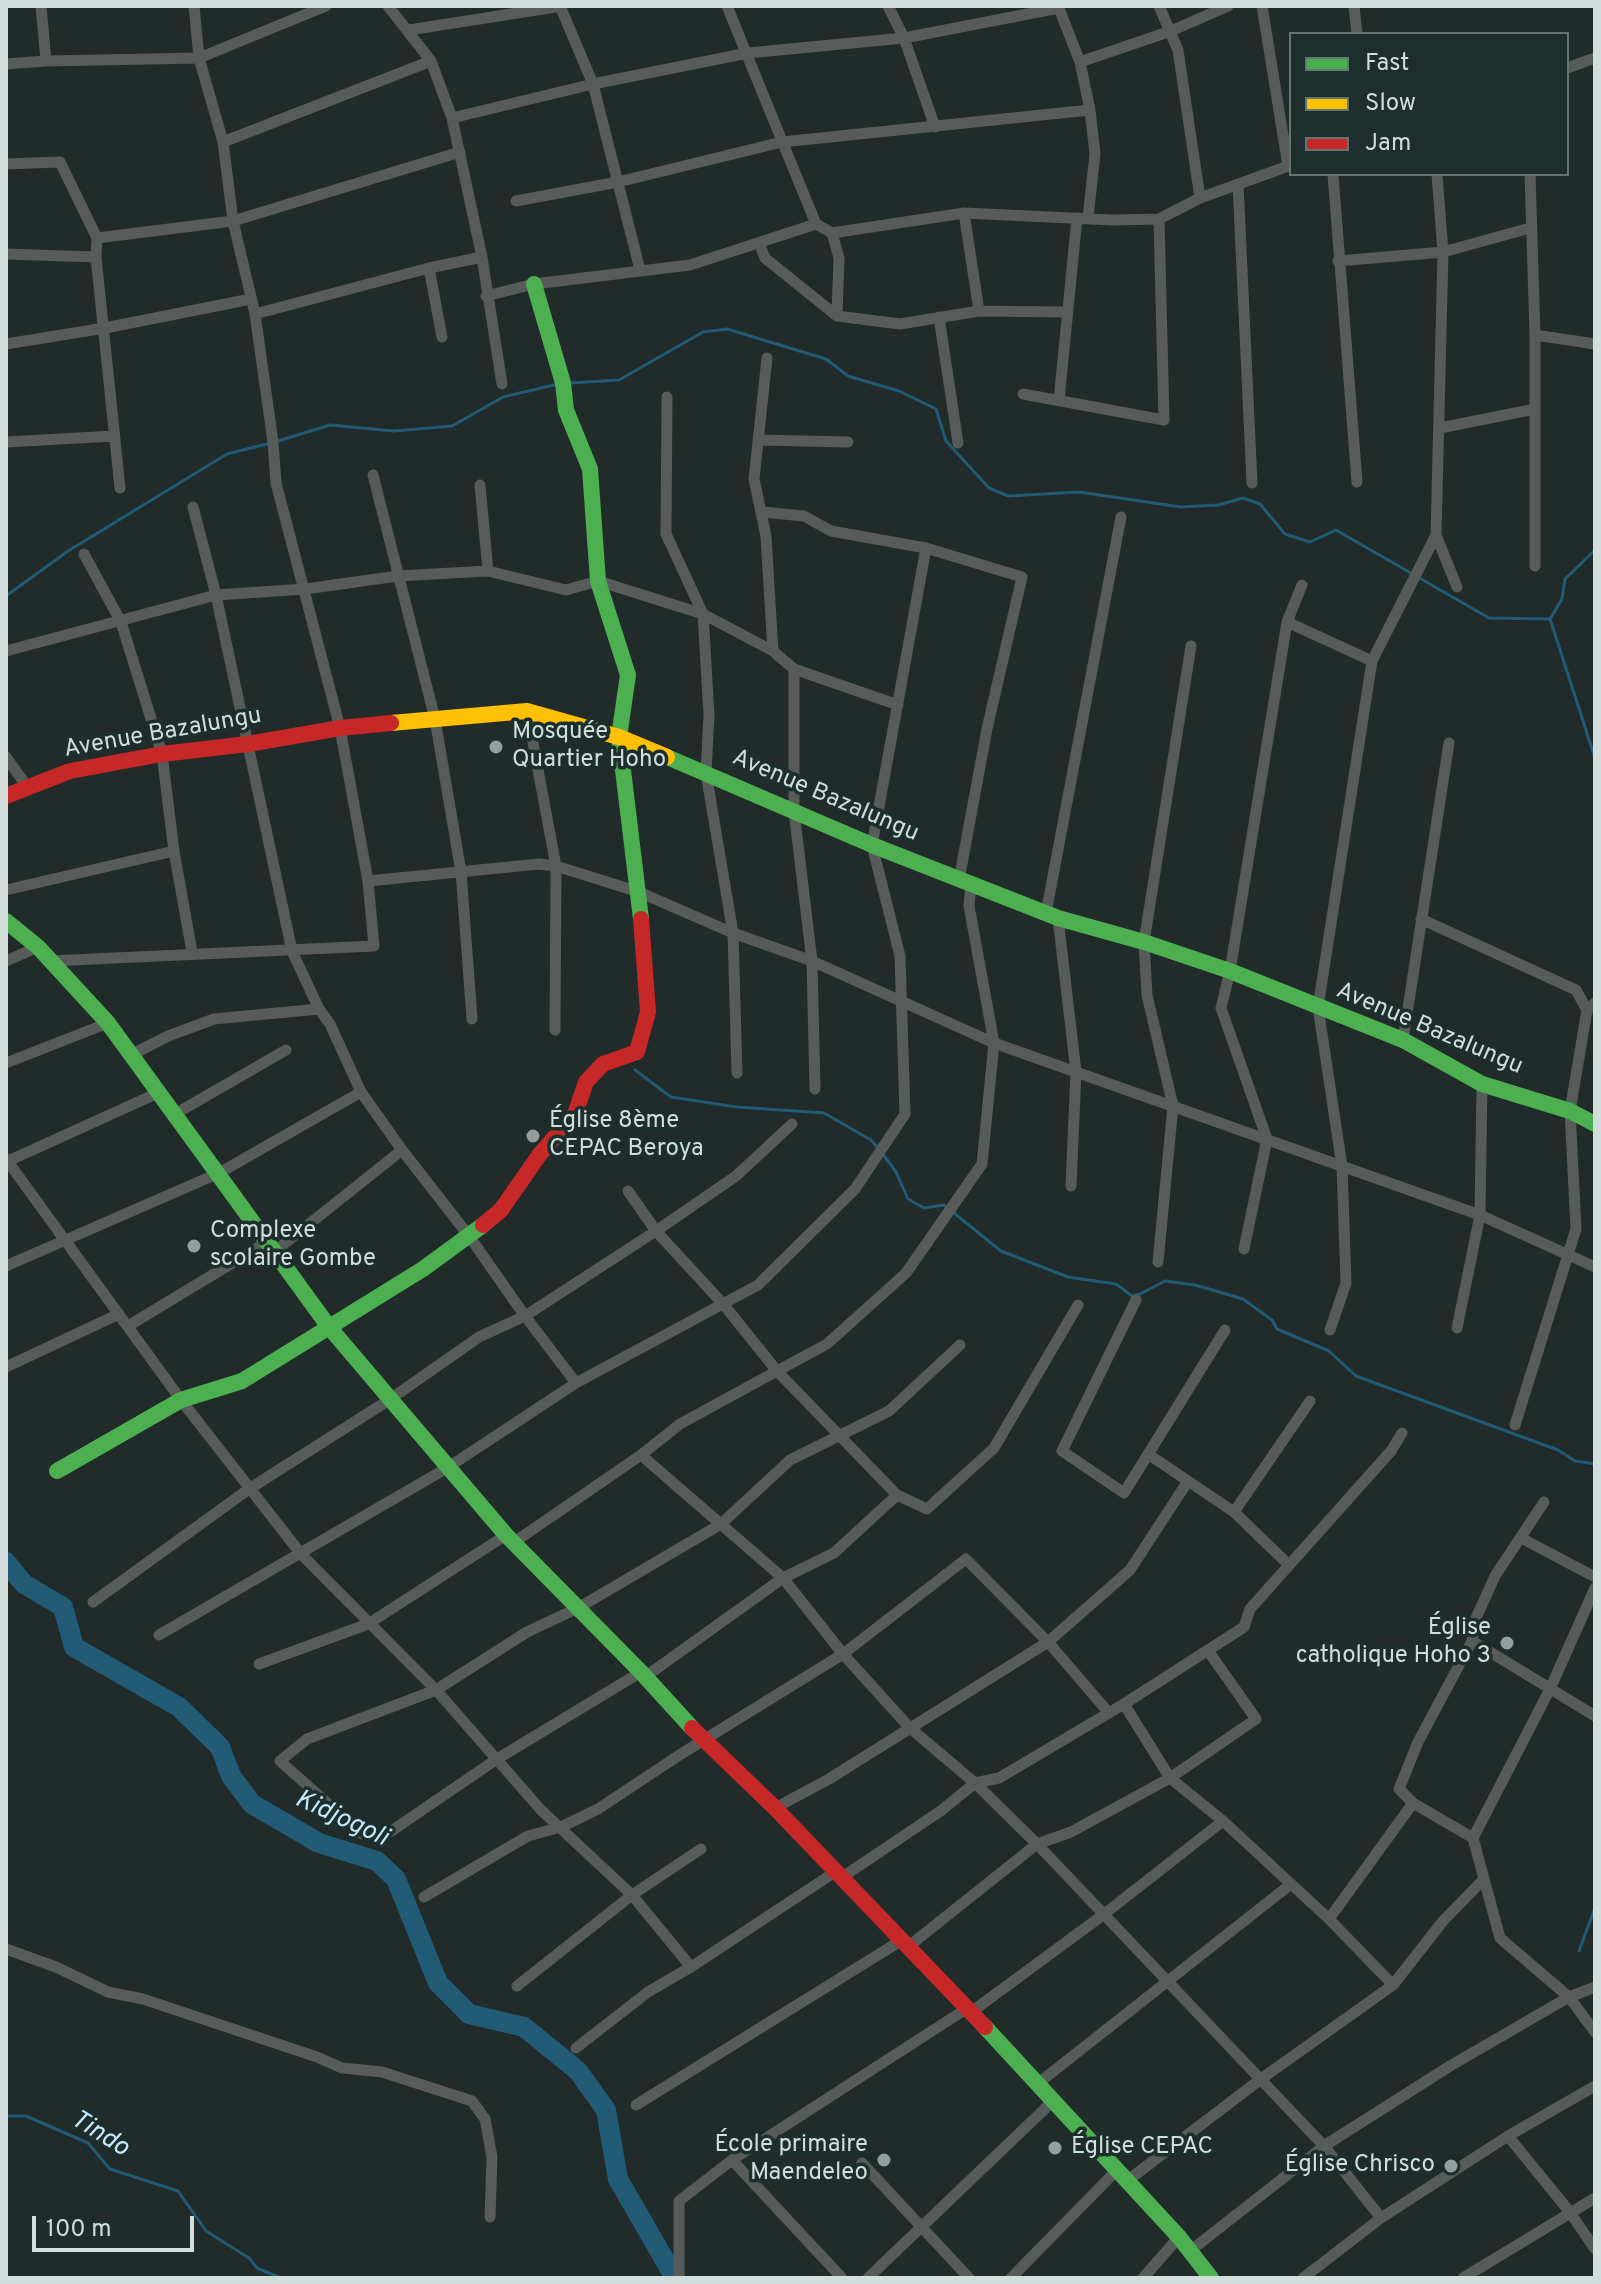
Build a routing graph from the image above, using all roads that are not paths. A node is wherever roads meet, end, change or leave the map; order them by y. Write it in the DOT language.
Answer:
graph roads {
  1 [pos="41,6"];
  2 [pos="194,6"];
  3 [pos="326,6"];
  4 [pos="388,6"];
  5 [pos="561,6"];
  6 [pos="727,6"];
  7 [pos="888,6"];
  8 [pos="1159,6"];
  9 [pos="1228,6"];
  10 [pos="1262,6"];
  11 [pos="1354,6"];
  12 [pos="1059,7"];
  13 [pos="409,30"];
  14 [pos="1171,31"];
  15 [pos="1357,32"];
  16 [pos="904,38"];
  17 [pos="748,53"];
  18 [pos="199,58"];
  19 [pos="1595,58"];
  20 [pos="46,61"];
  21 [pos="431,61"];
  22 [pos="1080,62"];
  23 [pos="6,64"];
  24 [pos="1569,67"];
  25 [pos="593,84"];
  26 [pos="1090,110"];
  27 [pos="452,118"];
  28 [pos="935,127"];
  29 [pos="223,142"];
  30 [pos="782,142"];
  31 [pos="460,152"];
  32 [pos="6,164"];
  33 [pos="1289,165"];
  34 [pos="1333,176"];
  35 [pos="1437,176"];
  36 [pos="1530,176"];
  37 [pos="618,182"];
  38 [pos="1238,184"];
  39 [pos="1200,198"];
  40 [pos="516,201"];
  41 [pos="964,213"];
  42 [pos="1082,218"];
  43 [pos="1159,219"];
  44 [pos="233,221"];
  45 [pos="816,224"];
  46 [pos="1530,228"];
  47 [pos="832,233"];
  48 [pos="97,238"];
  49 [pos="759,243"];
  50 [pos="1443,252"];
  51 [pos="6,254"];
  52 [pos="96,257"];
  53 [pos="482,257"];
  54 [pos="1338,261"];
  55 [pos="429,268"];
  56 [pos="640,270"];
  57 [pos="534,284"];
  58 [pos="486,296"];
  59 [pos="251,299"];
  60 [pos="979,311"];
  61 [pos="1068,312"];
  62 [pos="255,314"];
  63 [pos="837,316"];
  64 [pos="939,317"];
  65 [pos="105,328"];
  66 [pos="1535,335"];
  67 [pos="442,337"];
  68 [pos="6,344"];
  69 [pos="1595,344"];
  70 [pos="767,358"];
  71 [pos="502,384"];
  72 [pos="1023,394"];
  73 [pos="667,397"];
  74 [pos="1059,400"];
  75 [pos="1535,409"];
  76 [pos="1440,428"];
  77 [pos="114,436"];
  78 [pos="758,440"];
  79 [pos="6,442"];
  80 [pos="848,442"];
  81 [pos="958,443"];
  82 [pos="373,475"];
  83 [pos="1357,482"];
  84 [pos="1252,483"];
  85 [pos="480,485"];
  86 [pos="120,488"];
  87 [pos="193,507"];
  88 [pos="762,512"];
  89 [pos="1121,517"];
  90 [pos="1436,535"];
  91 [pos="926,548"];
  92 [pos="84,554"];
  93 [pos="1535,566"];
  94 [pos="488,571"];
  95 [pos="398,576"];
  96 [pos="598,581"];
  97 [pos="1302,585"];
  98 [pos="1457,587"];
  99 [pos="305,589"];
  100 [pos="216,595"];
  101 [pos="703,614"];
  102 [pos="121,622"];
  103 [pos="1287,622"];
  104 [pos="1191,646"];
  105 [pos="6,651"];
  106 [pos="773,651"];
  107 [pos="1372,661"];
  108 [pos="794,669"];
  109 [pos="898,705"];
  110 [pos="527,711"];
  111 [pos="435,719"];
  112 [pos="340,728"];
  113 [pos="619,737"];
  114 [pos="1449,743"];
  115 [pos="248,744"];
  116 [pos="162,754"];
  117 [pos="6,757"];
  118 [pos="706,773"];
  119 [pos="28,788"];
  120 [pos="6,796"];
  121 [pos="794,811"];
  122 [pos="872,845"];
  123 [pos="174,851"];
  124 [pos="556,866"];
  125 [pos="461,872"];
  126 [pos="368,881"];
  127 [pos="965,882"];
  128 [pos="6,890"];
  129 [pos="639,892"];
  130 [pos="1052,915"];
  131 [pos="1421,919"];
  132 [pos="6,921"];
  133 [pos="733,933"];
  134 [pos="1144,942"];
  135 [pos="38,947"];
  136 [pos="292,951"];
  137 [pos="192,952"];
  138 [pos="6,961"];
  139 [pos="50,961"];
  140 [pos="812,961"];
  141 [pos="1230,971"];
  142 [pos="904,1000"];
  143 [pos="1591,1006"];
  144 [pos="1318,1007"];
  145 [pos="319,1009"];
  146 [pos="472,1019"];
  147 [pos="108,1023"];
  148 [pos="555,1030"];
  149 [pos="1403,1040"];
  150 [pos="994,1043"];
  151 [pos="286,1050"];
  152 [pos="133,1054"];
  153 [pos="6,1063"];
  154 [pos="1076,1072"];
  155 [pos="737,1073"];
  156 [pos="1482,1084"];
  157 [pos="815,1089"];
  158 [pos="160,1092"];
  159 [pos="361,1092"];
  160 [pos="1173,1106"];
  161 [pos="1570,1111"];
  162 [pos="175,1114"];
  163 [pos="792,1124"];
  164 [pos="1595,1124"];
  165 [pos="1267,1139"];
  166 [pos="402,1150"];
  167 [pos="7,1161"];
  168 [pos="1342,1166"];
  169 [pos="219,1173"];
  170 [pos="1071,1186"];
  171 [pos="628,1191"];
  172 [pos="1480,1215"];
  173 [pos="656,1231"];
  174 [pos="469,1236"];
  175 [pos="65,1238"];
  176 [pos="271,1247"];
  177 [pos="1244,1249"];
  178 [pos="1569,1255"];
  179 [pos="1158,1262"];
  180 [pos="6,1266"];
  181 [pos="1595,1267"];
  182 [pos="1136,1300"];
  183 [pos="724,1305"];
  184 [pos="1078,1305"];
  185 [pos="119,1314"];
  186 [pos="525,1316"];
  187 [pos="128,1326"];
  188 [pos="329,1327"];
  189 [pos="1457,1328"];
  190 [pos="1225,1330"];
  191 [pos="1330,1330"];
  192 [pos="960,1345"];
  193 [pos="6,1367"];
  194 [pos="777,1371"];
  195 [pos="576,1383"];
  196 [pos="181,1400"];
  197 [pos="389,1400"];
  198 [pos="1310,1401"];
  199 [pos="1515,1425"];
  200 [pos="1402,1433"];
  201 [pos="841,1437"];
  202 [pos="1148,1454"];
  203 [pos="641,1455"];
  204 [pos="447,1468"];
  205 [pos="57,1471"];
  206 [pos="1188,1481"];
  207 [pos="249,1489"];
  208 [pos="897,1495"];
  209 [pos="1544,1502"];
  210 [pos="1234,1512"];
  211 [pos="721,1524"];
  212 [pos="1521,1538"];
  213 [pos="510,1539"];
  214 [pos="301,1554"];
  215 [pos="1289,1565"];
  216 [pos="1595,1577"];
  217 [pos="783,1578"];
  218 [pos="1595,1588"];
  219 [pos="93,1602"];
  220 [pos="578,1608"];
  221 [pos="368,1624"];
  222 [pos="159,1635"];
  223 [pos="1472,1641"];
  224 [pos="1048,1642"];
  225 [pos="1209,1652"];
  226 [pos="843,1654"];
  227 [pos="259,1664"];
  228 [pos="643,1674"];
  229 [pos="1550,1689"];
  230 [pos="436,1690"];
  231 [pos="1124,1704"];
  232 [pos="1109,1713"];
  233 [pos="1595,1716"];
  234 [pos="910,1728"];
  235 [pos="704,1741"];
  236 [pos="497,1759"];
  237 [pos="1170,1778"];
  238 [pos="975,1783"];
  239 [pos="1413,1803"];
  240 [pos="775,1808"];
  241 [pos="1223,1821"];
  242 [pos="561,1827"];
  243 [pos="1473,1838"];
  244 [pos="1037,1844"];
  245 [pos="701,1849"];
  246 [pos="838,1875"];
  247 [pos="1483,1880"];
  248 [pos="1291,1884"];
  249 [pos="632,1895"];
  250 [pos="424,1897"];
  251 [pos="1103,1915"];
  252 [pos="1329,1919"];
  253 [pos="905,1943"];
  254 [pos="6,1949"];
  255 [pos="691,1967"];
  256 [pos="1166,1981"];
  257 [pos="1393,1985"];
  258 [pos="517,1986"];
  259 [pos="1595,1987"];
  260 [pos="1569,1997"];
  261 [pos="968,2011"];
  262 [pos="1595,2032"];
  263 [pos="576,2048"];
  264 [pos="1261,2079"];
  265 [pos="1036,2085"];
  266 [pos="1595,2086"];
  267 [pos="1052,2102"];
  268 [pos="636,2105"];
  269 [pos="1508,2136"];
  270 [pos="1324,2146"];
  271 [pos="732,2160"];
  272 [pos="862,2163"];
  273 [pos="1122,2175"];
  274 [pos="1595,2198"];
  275 [pos="1569,2211"];
  276 [pos="490,2217"];
  277 [pos="1381,2218"];
  278 [pos="922,2226"];
  279 [pos="1179,2237"];
  280 [pos="1595,2249"];
  281 [pos="1190,2251"];
  282 [pos="679,2278"];
  283 [pos="842,2278"];
  284 [pos="868,2278"];
  285 [pos="969,2278"];
  286 [pos="1011,2278"];
  287 [pos="1143,2278"];
  288 [pos="1211,2278"];
  289 [pos="1303,2278"];
  290 [pos="1463,2278"];
  1 -- 20 [label="street"];
  2 -- 18 [label="street"];
  3 -- 18 [label="street"];
  4 -- 13 [label="street"];
  5 -- 13 [label="street"];
  5 -- 25 [label="street"];
  6 -- 17 [label="street"];
  7 -- 16 [label="street"];
  8 -- 14 [label="street"];
  9 -- 14 [label="street"];
  10 -- 33 [label="street"];
  11 -- 15 [label="street"];
  12 -- 16 [label="street"];
  12 -- 22 [label="street"];
  13 -- 21 [label="street"];
  14 -- 22 [label="street"];
  14 -- 39 [label="street"];
  16 -- 17 [label="street"];
  16 -- 28 [label="street"];
  17 -- 25 [label="street"];
  17 -- 30 [label="street"];
  18 -- 20 [label="street"];
  18 -- 29 [label="street"];
  19 -- 24 [label="street"];
  20 -- 23 [label="street"];
  21 -- 27 [label="street"];
  21 -- 29 [label="street"];
  22 -- 26 [label="street"];
  25 -- 27 [label="street"];
  25 -- 37 [label="street"];
  26 -- 28 [label="street"];
  26 -- 42 [label="street"];
  27 -- 31 [label="street"];
  28 -- 30 [label="street"];
  29 -- 44 [label="street"];
  30 -- 37 [label="street"];
  30 -- 45 [label="street"];
  31 -- 44 [label="street"];
  31 -- 53 [label="street"];
  32 -- 48 [label="street"];
  33 -- 38 [label="street"];
  34 -- 54 [label="street"];
  35 -- 50 [label="street"];
  36 -- 46 [label="street"];
  37 -- 40 [label="street"];
  37 -- 56 [label="street"];
  38 -- 39 [label="street"];
  38 -- 84 [label="street"];
  39 -- 43 [label="street"];
  41 -- 42 [label="street"];
  41 -- 47 [label="street"];
  41 -- 60 [label="street"];
  42 -- 43 [label="street"];
  42 -- 61 [label="street"];
  43 -- 74 [label="street"];
  44 -- 48 [label="street"];
  44 -- 59 [label="street"];
  45 -- 47 [label="street"];
  45 -- 49 [label="street"];
  46 -- 50 [label="street"];
  46 -- 66 [label="street"];
  47 -- 63 [label="street"];
  48 -- 52 [label="street"];
  49 -- 56 [label="street"];
  49 -- 63 [label="street"];
  50 -- 54 [label="street"];
  50 -- 76 [label="street"];
  51 -- 52 [label="street"];
  52 -- 65 [label="street"];
  53 -- 55 [label="street"];
  53 -- 58 [label="street"];
  54 -- 83 [label="street"];
  55 -- 62 [label="street"];
  55 -- 67 [label="street"];
  56 -- 57 [label="street"];
  57 -- 58 [label="street"];
  57 -- 96 [label="street"];
  58 -- 71 [label="street"];
  59 -- 62 [label="street"];
  59 -- 65 [label="street"];
  60 -- 61 [label="street"];
  60 -- 64 [label="street"];
  61 -- 74 [label="street"];
  62 -- 99 [label="street"];
  63 -- 64 [label="street"];
  64 -- 81 [label="street"];
  65 -- 68 [label="street"];
  65 -- 77 [label="street"];
  66 -- 69 [label="street"];
  66 -- 75 [label="street"];
  70 -- 78 [label="street"];
  72 -- 74 [label="street"];
  73 -- 101 [label="street"];
  75 -- 76 [label="street"];
  75 -- 93 [label="street"];
  76 -- 90 [label="street"];
  77 -- 79 [label="street"];
  77 -- 86 [label="street"];
  78 -- 80 [label="street"];
  78 -- 88 [label="street"];
  82 -- 95 [label="street"];
  85 -- 94 [label="street"];
  87 -- 100 [label="street"];
  88 -- 91 [label="street"];
  88 -- 106 [label="street"];
  89 -- 130 [label="street"];
  90 -- 98 [label="street"];
  90 -- 107 [label="street"];
  91 -- 109 [label="street"];
  91 -- 127 [label="street"];
  92 -- 102 [label="street"];
  94 -- 95 [label="street"];
  94 -- 96 [label="street"];
  95 -- 99 [label="street"];
  95 -- 111 [label="street"];
  96 -- 101 [label="street"];
  96 -- 113 [label="street"];
  97 -- 103 [label="street"];
  99 -- 100 [label="street"];
  99 -- 112 [label="street"];
  100 -- 102 [label="street"];
  100 -- 115 [label="street"];
  101 -- 106 [label="street"];
  101 -- 118 [label="street"];
  102 -- 105 [label="street"];
  102 -- 116 [label="street"];
  103 -- 107 [label="street"];
  103 -- 141 [label="street"];
  104 -- 134 [label="street"];
  106 -- 108 [label="street"];
  107 -- 144 [label="street"];
  108 -- 109 [label="street"];
  108 -- 121 [label="street"];
  109 -- 122 [label="street"];
  110 -- 111 [label="street, Avenue Bazalungu"];
  110 -- 113 [label="street, Avenue Bazalungu"];
  110 -- 124 [label="street"];
  111 -- 112 [label="street, Avenue Bazalungu"];
  111 -- 125 [label="street"];
  112 -- 115 [label="street, Avenue Bazalungu"];
  112 -- 126 [label="street"];
  113 -- 118 [label="street, Avenue Bazalungu"];
  113 -- 129 [label="street"];
  114 -- 131 [label="street"];
  115 -- 116 [label="street, Avenue Bazalungu"];
  115 -- 136 [label="street"];
  116 -- 119 [label="street, Avenue Bazalungu"];
  116 -- 123 [label="street"];
  117 -- 119 [label="street"];
  118 -- 121 [label="street, Avenue Bazalungu"];
  118 -- 133 [label="street"];
  119 -- 120 [label="street, Avenue Bazalungu"];
  121 -- 122 [label="street, Avenue Bazalungu"];
  121 -- 140 [label="street"];
  122 -- 127 [label="street, Avenue Bazalungu"];
  122 -- 142 [label="street"];
  123 -- 128 [label="street"];
  123 -- 137 [label="street"];
  124 -- 125 [label="street"];
  124 -- 129 [label="street"];
  124 -- 148 [label="street"];
  125 -- 126 [label="street"];
  125 -- 146 [label="street"];
  126 -- 136 [label="street"];
  127 -- 130 [label="street, Avenue Bazalungu"];
  127 -- 150 [label="street"];
  129 -- 133 [label="street"];
  129 -- 174 [label="street"];
  130 -- 134 [label="street, Avenue Bazalungu"];
  130 -- 154 [label="street"];
  131 -- 143 [label="street"];
  131 -- 149 [label="street"];
  132 -- 135 [label="street"];
  133 -- 140 [label="street"];
  133 -- 155 [label="street"];
  134 -- 141 [label="street, Avenue Bazalungu"];
  134 -- 160 [label="street"];
  135 -- 138 [label="street"];
  135 -- 139 [label="street"];
  136 -- 137 [label="street"];
  136 -- 145 [label="street"];
  137 -- 139 [label="street"];
  139 -- 147 [label="street"];
  140 -- 142 [label="street"];
  140 -- 157 [label="street"];
  141 -- 144 [label="street, Avenue Bazalungu"];
  141 -- 165 [label="street"];
  142 -- 150 [label="street"];
  142 -- 183 [label="street"];
  143 -- 161 [label="street"];
  144 -- 149 [label="street, Avenue Bazalungu"];
  144 -- 168 [label="street"];
  145 -- 152 [label="street"];
  145 -- 159 [label="street"];
  147 -- 152 [label="street"];
  147 -- 153 [label="street"];
  149 -- 156 [label="street, Avenue Bazalungu"];
  150 -- 154 [label="street"];
  150 -- 194 [label="street"];
  151 -- 162 [label="street"];
  152 -- 158 [label="street"];
  154 -- 160 [label="street"];
  154 -- 170 [label="street"];
  156 -- 161 [label="street, Avenue Bazalungu"];
  156 -- 172 [label="street"];
  158 -- 162 [label="street"];
  158 -- 167 [label="street"];
  159 -- 166 [label="street"];
  159 -- 169 [label="street"];
  160 -- 165 [label="street"];
  160 -- 179 [label="street"];
  161 -- 164 [label="street, Avenue Bazalungu"];
  161 -- 178 [label="street"];
  162 -- 169 [label="street"];
  163 -- 173 [label="street"];
  165 -- 168 [label="street"];
  165 -- 177 [label="street"];
  166 -- 174 [label="street"];
  166 -- 176 [label="street"];
  167 -- 175 [label="street"];
  168 -- 172 [label="street"];
  168 -- 191 [label="street"];
  169 -- 175 [label="street"];
  169 -- 176 [label="street"];
  171 -- 173 [label="street"];
  172 -- 178 [label="street"];
  172 -- 189 [label="street"];
  173 -- 183 [label="street"];
  173 -- 186 [label="street"];
  174 -- 186 [label="street"];
  174 -- 188 [label="street"];
  175 -- 180 [label="street"];
  175 -- 185 [label="street"];
  176 -- 187 [label="street"];
  176 -- 188 [label="street"];
  178 -- 181 [label="street"];
  178 -- 199 [label="street"];
  182 -- 202 [label="street"];
  183 -- 194 [label="street"];
  183 -- 195 [label="street"];
  184 -- 208 [label="street"];
  185 -- 187 [label="street"];
  185 -- 193 [label="street"];
  186 -- 195 [label="street"];
  186 -- 197 [label="street"];
  187 -- 196 [label="street"];
  188 -- 196 [label="street"];
  188 -- 197 [label="street"];
  190 -- 202 [label="street"];
  192 -- 201 [label="street"];
  194 -- 201 [label="street"];
  194 -- 203 [label="street"];
  195 -- 204 [label="street"];
  196 -- 205 [label="street"];
  196 -- 207 [label="street"];
  197 -- 204 [label="street"];
  197 -- 207 [label="street"];
  198 -- 210 [label="street"];
  200 -- 215 [label="street"];
  201 -- 208 [label="street"];
  201 -- 211 [label="street"];
  202 -- 206 [label="street"];
  203 -- 211 [label="street"];
  203 -- 213 [label="street"];
  204 -- 213 [label="street"];
  204 -- 214 [label="street"];
  206 -- 210 [label="street"];
  206 -- 224 [label="street"];
  207 -- 214 [label="street"];
  207 -- 219 [label="street"];
  208 -- 217 [label="street"];
  209 -- 212 [label="street"];
  210 -- 215 [label="street"];
  211 -- 217 [label="street"];
  211 -- 220 [label="street"];
  212 -- 216 [label="street"];
  212 -- 223 [label="street"];
  213 -- 220 [label="street"];
  213 -- 221 [label="street"];
  214 -- 221 [label="street"];
  214 -- 222 [label="street"];
  215 -- 225 [label="street"];
  217 -- 226 [label="street"];
  217 -- 228 [label="street"];
  218 -- 229 [label="street"];
  220 -- 228 [label="street"];
  220 -- 230 [label="street"];
  221 -- 227 [label="street"];
  221 -- 230 [label="street"];
  223 -- 229 [label="street"];
  223 -- 239 [label="street"];
  224 -- 226 [label="street"];
  224 -- 232 [label="street"];
  224 -- 234 [label="street"];
  225 -- 231 [label="street"];
  225 -- 237 [label="street"];
  226 -- 234 [label="street"];
  226 -- 235 [label="street"];
  228 -- 235 [label="street"];
  228 -- 236 [label="street"];
  229 -- 233 [label="street"];
  229 -- 243 [label="street"];
  230 -- 236 [label="street"];
  230 -- 236 [label="street"];
  231 -- 232 [label="street"];
  231 -- 237 [label="street"];
  232 -- 238 [label="street"];
  234 -- 238 [label="street"];
  234 -- 240 [label="street"];
  235 -- 240 [label="street"];
  235 -- 242 [label="street"];
  236 -- 242 [label="street"];
  237 -- 241 [label="street"];
  237 -- 244 [label="street"];
  238 -- 244 [label="street"];
  238 -- 246 [label="street"];
  239 -- 243 [label="street"];
  239 -- 252 [label="street"];
  240 -- 246 [label="street"];
  241 -- 248 [label="street"];
  241 -- 251 [label="street"];
  242 -- 249 [label="street"];
  242 -- 250 [label="street"];
  243 -- 247 [label="street"];
  244 -- 251 [label="street"];
  244 -- 253 [label="street"];
  245 -- 249 [label="street"];
  246 -- 253 [label="street"];
  246 -- 255 [label="street"];
  247 -- 257 [label="street"];
  247 -- 260 [label="street"];
  248 -- 252 [label="street"];
  248 -- 256 [label="street"];
  249 -- 255 [label="street"];
  249 -- 258 [label="street"];
  251 -- 256 [label="street"];
  251 -- 261 [label="street"];
  252 -- 257 [label="street"];
  253 -- 261 [label="street"];
  253 -- 268 [label="street"];
  254 -- 276 [label="street"];
  255 -- 263 [label="street"];
  256 -- 264 [label="street"];
  256 -- 265 [label="street"];
  257 -- 264 [label="street"];
  259 -- 260 [label="street"];
  260 -- 262 [label="street"];
  260 -- 270 [label="street"];
  261 -- 265 [label="street"];
  261 -- 271 [label="street"];
  264 -- 270 [label="street"];
  264 -- 273 [label="street"];
  265 -- 267 [label="street"];
  266 -- 269 [label="street"];
  267 -- 273 [label="street"];
  267 -- 278 [label="street"];
  269 -- 275 [label="street"];
  269 -- 277 [label="street"];
  270 -- 277 [label="street"];
  270 -- 281 [label="street"];
  271 -- 282 [label="street"];
  271 -- 283 [label="street"];
  272 -- 278 [label="street"];
  273 -- 279 [label="street"];
  273 -- 286 [label="street"];
  274 -- 275 [label="street"];
  275 -- 280 [label="street"];
  275 -- 290 [label="street"];
  277 -- 289 [label="street"];
  278 -- 284 [label="street"];
  278 -- 285 [label="street"];
  279 -- 281 [label="street"];
  279 -- 287 [label="street"];
  281 -- 288 [label="street"];
}
